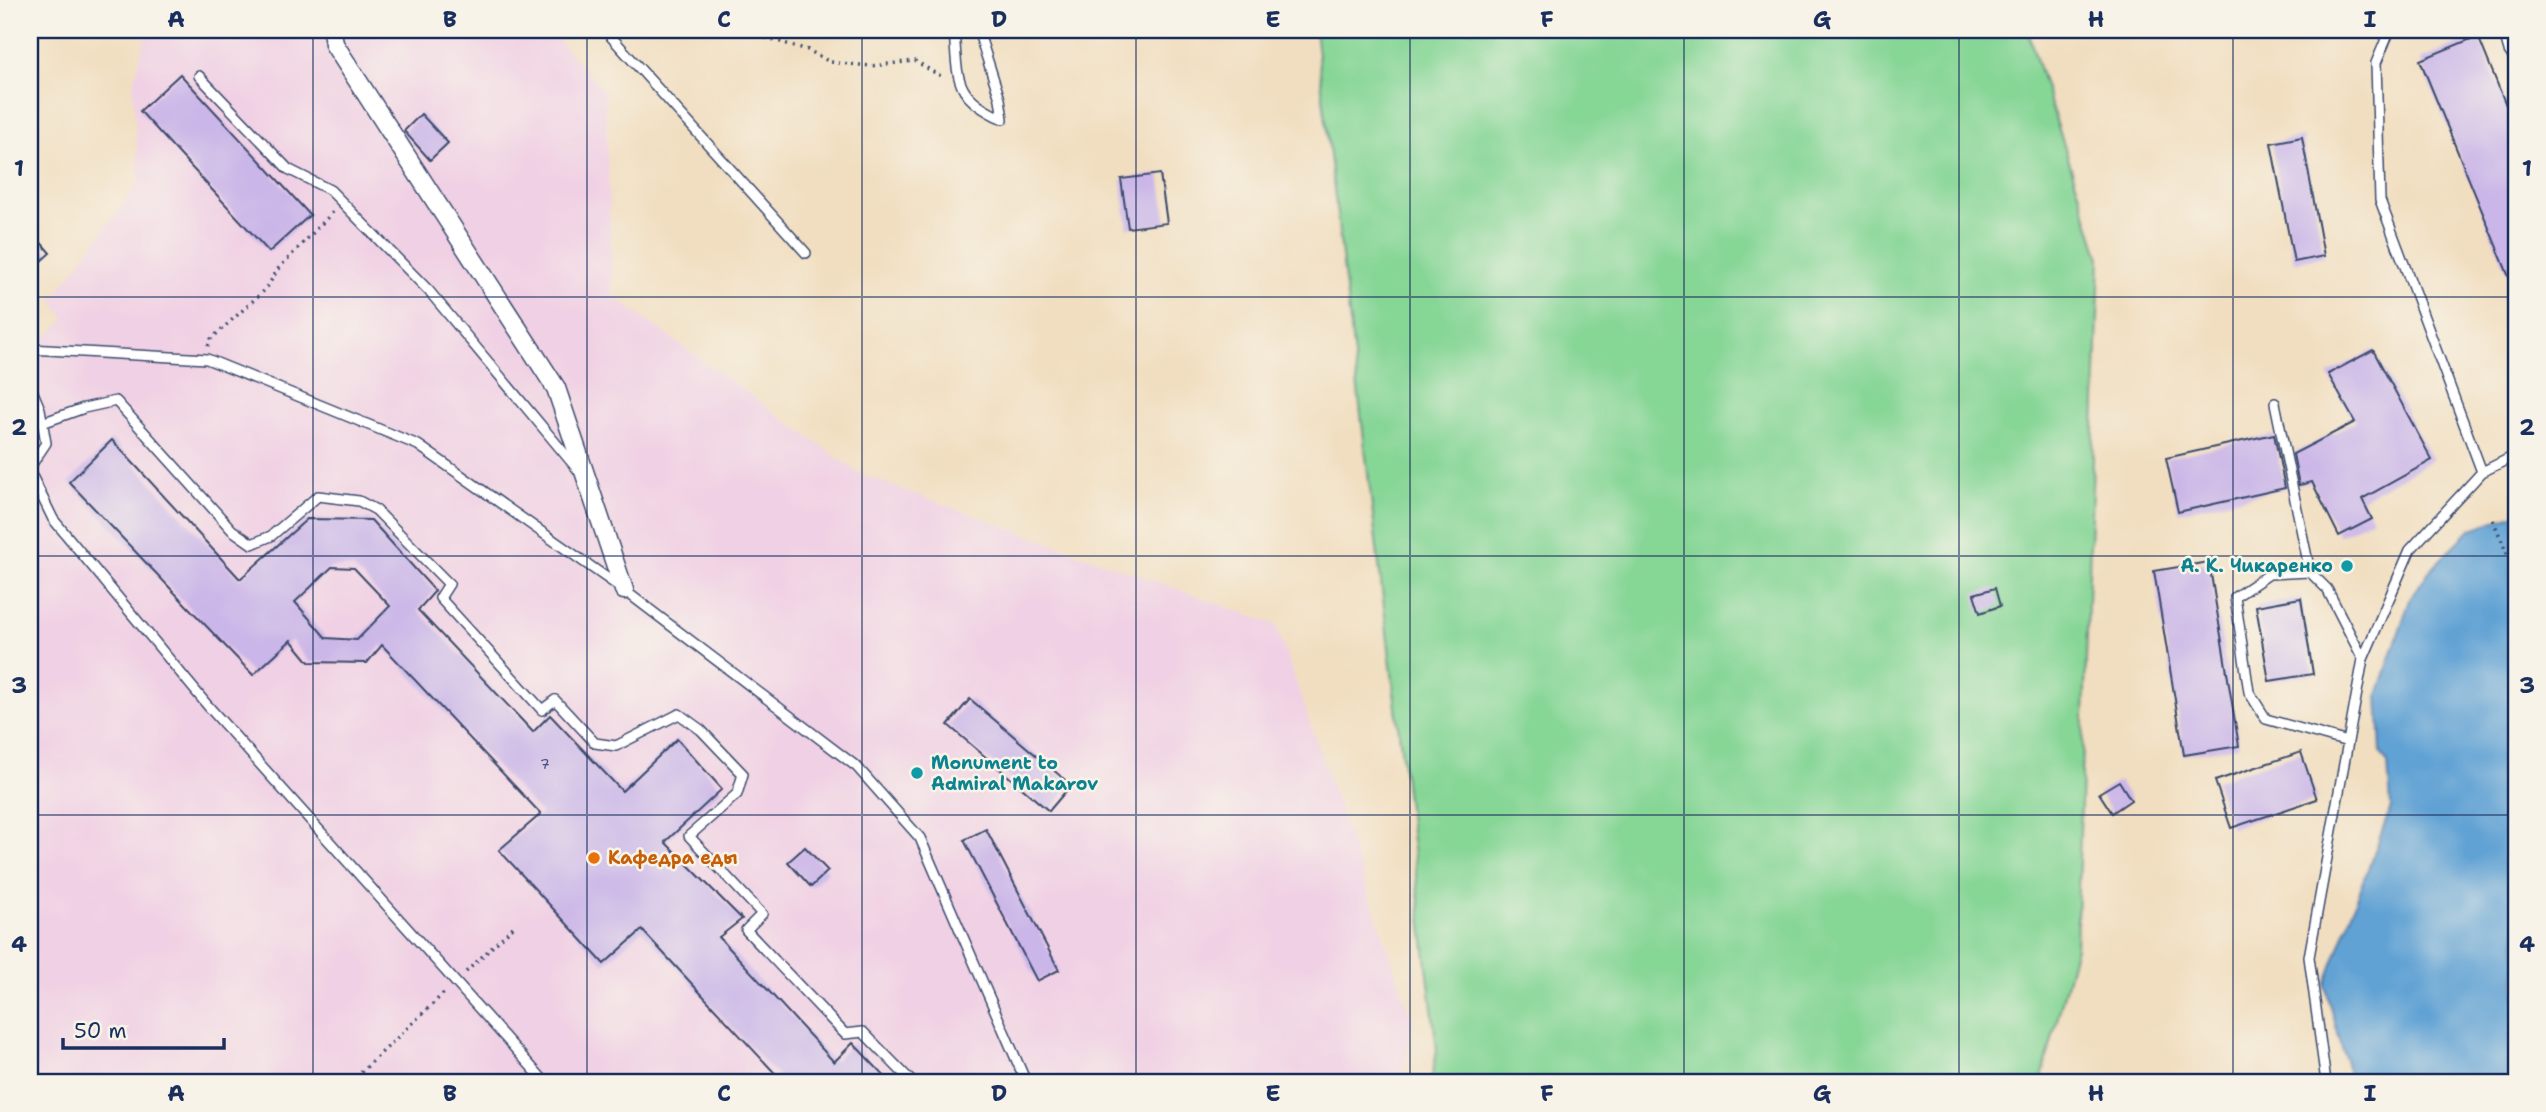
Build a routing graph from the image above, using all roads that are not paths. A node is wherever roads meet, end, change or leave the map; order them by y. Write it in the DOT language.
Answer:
graph roads {
  1 [pos="332,30"];
  2 [pos="605,30"];
  3 [pos="954,30"];
  4 [pos="978,30"];
  5 [pos="2390,30"];
  6 [pos="2503,30"];
  7 [pos="2516,61"];
  8 [pos="199,76"];
  9 [pos="806,253"];
  10 [pos="30,349"];
  11 [pos="30,385"];
  12 [pos="2275,403"];
  13 [pos="42,423"];
  14 [pos="2516,455"];
  15 [pos="30,469"];
  16 [pos="2482,472"];
  17 [pos="584,478"];
  18 [pos="2310,572"];
  19 [pos="624,590"];
  20 [pos="2363,659"];
  21 [pos="2348,742"];
  22 [pos="545,1082"];
  23 [pos="912,1082"];
  24 [pos="1026,1082"];
  25 [pos="2326,1082"];
  1 -- 17 [label="street"];
  2 -- 9 [label="lane"];
  3 -- 4 [label="lane"];
  5 -- 16 [label="lane"];
  6 -- 7 [label="lane"];
  8 -- 17 [label="lane"];
  10 -- 19 [label="lane"];
  11 -- 13 [label="lane"];
  12 -- 18 [label="lane"];
  13 -- 15 [label="lane"];
  13 -- 23 [label="lane"];
  14 -- 16 [label="lane"];
  15 -- 22 [label="lane"];
  16 -- 20 [label="lane"];
  17 -- 19 [label="street"];
  18 -- 20 [label="lane"];
  18 -- 21 [label="lane"];
  19 -- 24 [label="lane"];
  20 -- 21 [label="lane"];
  21 -- 25 [label="lane"];
}
